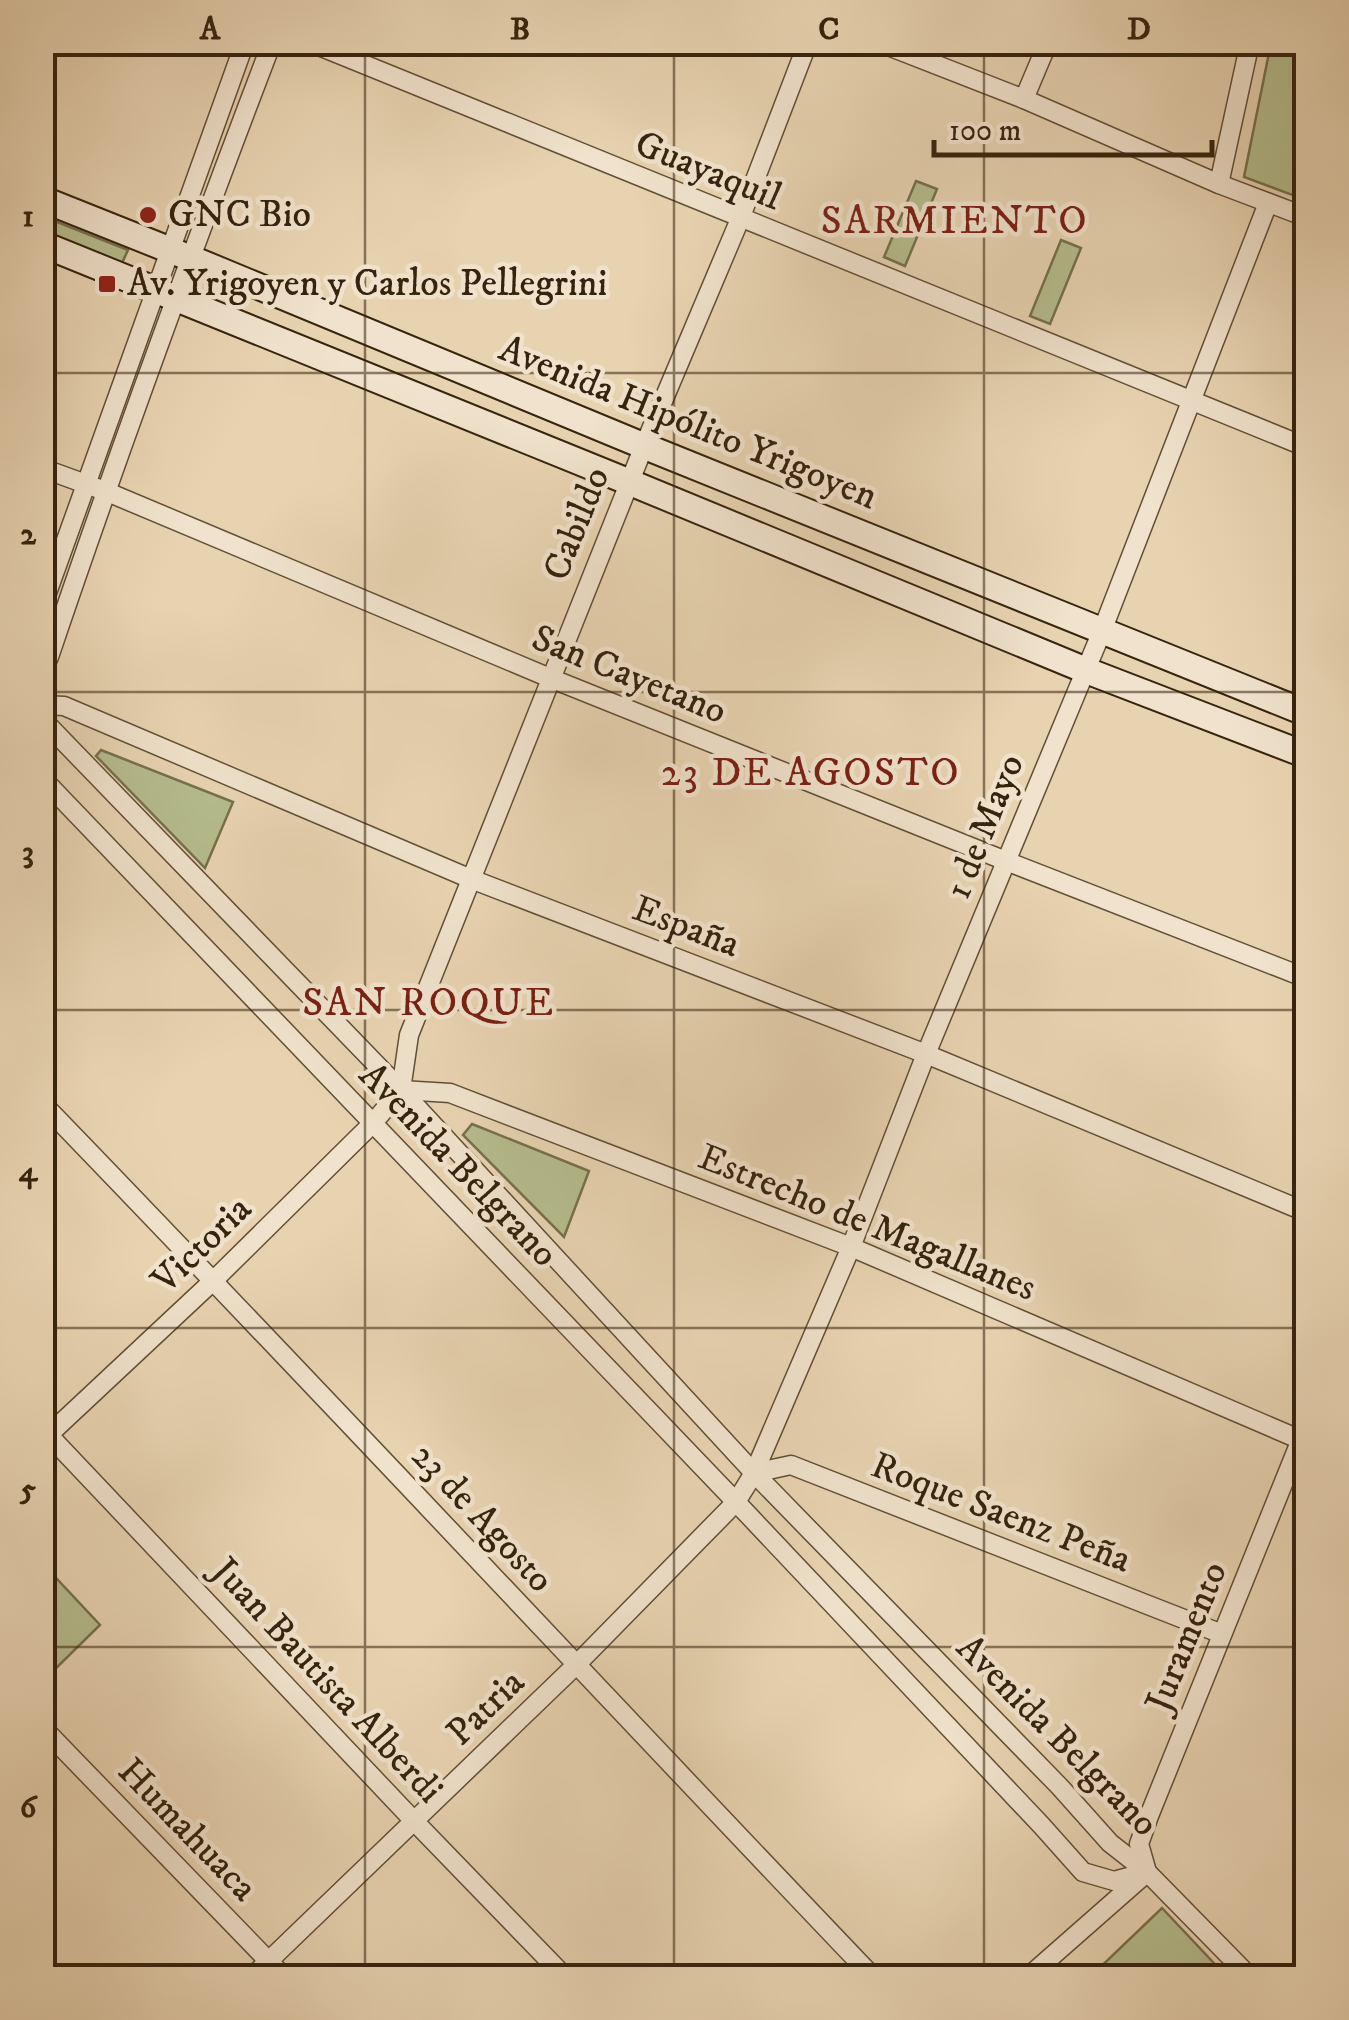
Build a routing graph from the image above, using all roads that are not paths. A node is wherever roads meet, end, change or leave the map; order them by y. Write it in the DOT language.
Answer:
graph roads {
  1 [pos="245,42"];
  2 [pos="272,42"];
  3 [pos="309,42"];
  4 [pos="808,42"];
  5 [pos="878,42"];
  6 [pos="1048,42"];
  7 [pos="1250,42"];
  8 [pos="1024,99"];
  9 [pos="1219,184"];
  10 [pos="42,199"];
  11 [pos="1268,203"];
  12 [pos="1306,214"];
  13 [pos="740,219"];
  14 [pos="42,244"];
  15 [pos="181,254"];
  16 [pos="165,294"];
  17 [pos="1191,402"];
  18 [pos="644,446"];
  19 [pos="1306,448"];
  20 [pos="42,468"];
  21 [pos="629,482"];
  22 [pos="86,484"];
  23 [pos="105,491"];
  24 [pos="42,607"];
  25 [pos="1102,630"];
  26 [pos="42,670"];
  27 [pos="1085,670"];
  28 [pos="550,678"];
  29 [pos="42,705"];
  30 [pos="1306,713"];
  31 [pos="42,719"];
  32 [pos="1306,756"];
  33 [pos="42,778"];
  34 [pos="1006,861"];
  35 [pos="471,879"];
  36 [pos="1306,978"];
  37 [pos="926,1054"];
  38 [pos="402,1090"];
  39 [pos="42,1103"];
  40 [pos="373,1123"];
  41 [pos="1306,1212"];
  42 [pos="850,1248"];
  43 [pos="214,1280"];
  44 [pos="1304,1433"];
  45 [pos="45,1434"];
  46 [pos="754,1473"];
  47 [pos="736,1502"];
  48 [pos="1222,1634"];
  49 [pos="576,1665"];
  50 [pos="42,1727"];
  51 [pos="415,1822"];
  52 [pos="1147,1872"];
  53 [pos="269,1960"];
  54 [pos="251,1978"];
  55 [pos="286,1978"];
  56 [pos="566,1978"];
  57 [pos="874,1978"];
  58 [pos="1027,1978"];
  59 [pos="1251,1978"];
  1 -- 15 [label="street"];
  2 -- 15 [label="street"];
  3 -- 13 [label="street, Guayaquil"];
  4 -- 13 [label="street, Cabildo"];
  5 -- 8 [label="street"];
  6 -- 8 [label="street"];
  7 -- 9 [label="street"];
  8 -- 9 [label="street"];
  9 -- 11 [label="street"];
  10 -- 15 [label="street, Avenida Hipólito Yrigoyen"];
  11 -- 12 [label="street"];
  11 -- 17 [label="street, 1 de Mayo"];
  13 -- 17 [label="street, Guayaquil"];
  13 -- 18 [label="street, Cabildo"];
  14 -- 16 [label="street, Avenida Hipólito Yrigoyen"];
  15 -- 16 [label="street"];
  15 -- 18 [label="street, Avenida Hipólito Yrigoyen"];
  16 -- 21 [label="street, Avenida Hipólito Yrigoyen"];
  16 -- 22 [label="street"];
  16 -- 23 [label="street"];
  17 -- 19 [label="street, Guayaquil"];
  17 -- 25 [label="street, 1 de Mayo"];
  18 -- 21 [label="street, Cabildo"];
  18 -- 25 [label="street, Avenida Hipólito Yrigoyen"];
  20 -- 22 [label="street, San Cayetano"];
  21 -- 27 [label="street, Avenida Hipólito Yrigoyen"];
  21 -- 28 [label="street, Cabildo"];
  22 -- 23 [label="street, San Cayetano"];
  22 -- 24 [label="street"];
  23 -- 26 [label="street"];
  23 -- 28 [label="street, San Cayetano"];
  25 -- 27 [label="street, 1 de Mayo"];
  25 -- 30 [label="street, Avenida Hipólito Yrigoyen"];
  27 -- 32 [label="street, Avenida Hipólito Yrigoyen"];
  27 -- 34 [label="street, 1 de Mayo"];
  28 -- 34 [label="street, San Cayetano"];
  28 -- 35 [label="street, Cabildo"];
  29 -- 35 [label="street, España"];
  31 -- 38 [label="street, Avenida Belgrano"];
  33 -- 40 [label="street, Avenida Belgrano"];
  34 -- 36 [label="street, San Cayetano"];
  34 -- 37 [label="street, 1 de Mayo"];
  35 -- 37 [label="street, España"];
  35 -- 38 [label="street, Cabildo"];
  37 -- 41 [label="street, España"];
  37 -- 42 [label="street, 1 de Mayo"];
  38 -- 40 [label="street, Victoria"];
  38 -- 42 [label="street, Estrecho de Magallanes"];
  38 -- 46 [label="street, Avenida Belgrano"];
  39 -- 43 [label="street, 23 de Agosto"];
  40 -- 43 [label="street, Victoria"];
  40 -- 47 [label="street, Avenida Belgrano"];
  42 -- 44 [label="street, Estrecho de Magallanes"];
  42 -- 46 [label="street, 1 de Mayo"];
  43 -- 45 [label="street, Victoria"];
  43 -- 49 [label="street, 23 de Agosto"];
  44 -- 48 [label="street, Juramento"];
  45 -- 51 [label="street, Juan Bautista Alberdi"];
  46 -- 47 [label="street, Patria"];
  46 -- 48 [label="street, Roque Saenz Peña"];
  46 -- 52 [label="street, Avenida Belgrano"];
  47 -- 49 [label="street, Patria"];
  47 -- 52 [label="street, Avenida Belgrano"];
  48 -- 52 [label="street, Juramento"];
  49 -- 51 [label="street, Patria"];
  49 -- 57 [label="street, 23 de Agosto"];
  50 -- 53 [label="street, Humahuaca"];
  51 -- 53 [label="street, Patria"];
  51 -- 56 [label="street, Juan Bautista Alberdi"];
  52 -- 58 [label="street"];
  52 -- 59 [label="street"];
  53 -- 54 [label="street, Patria"];
  53 -- 55 [label="street, Humahuaca"];
}
